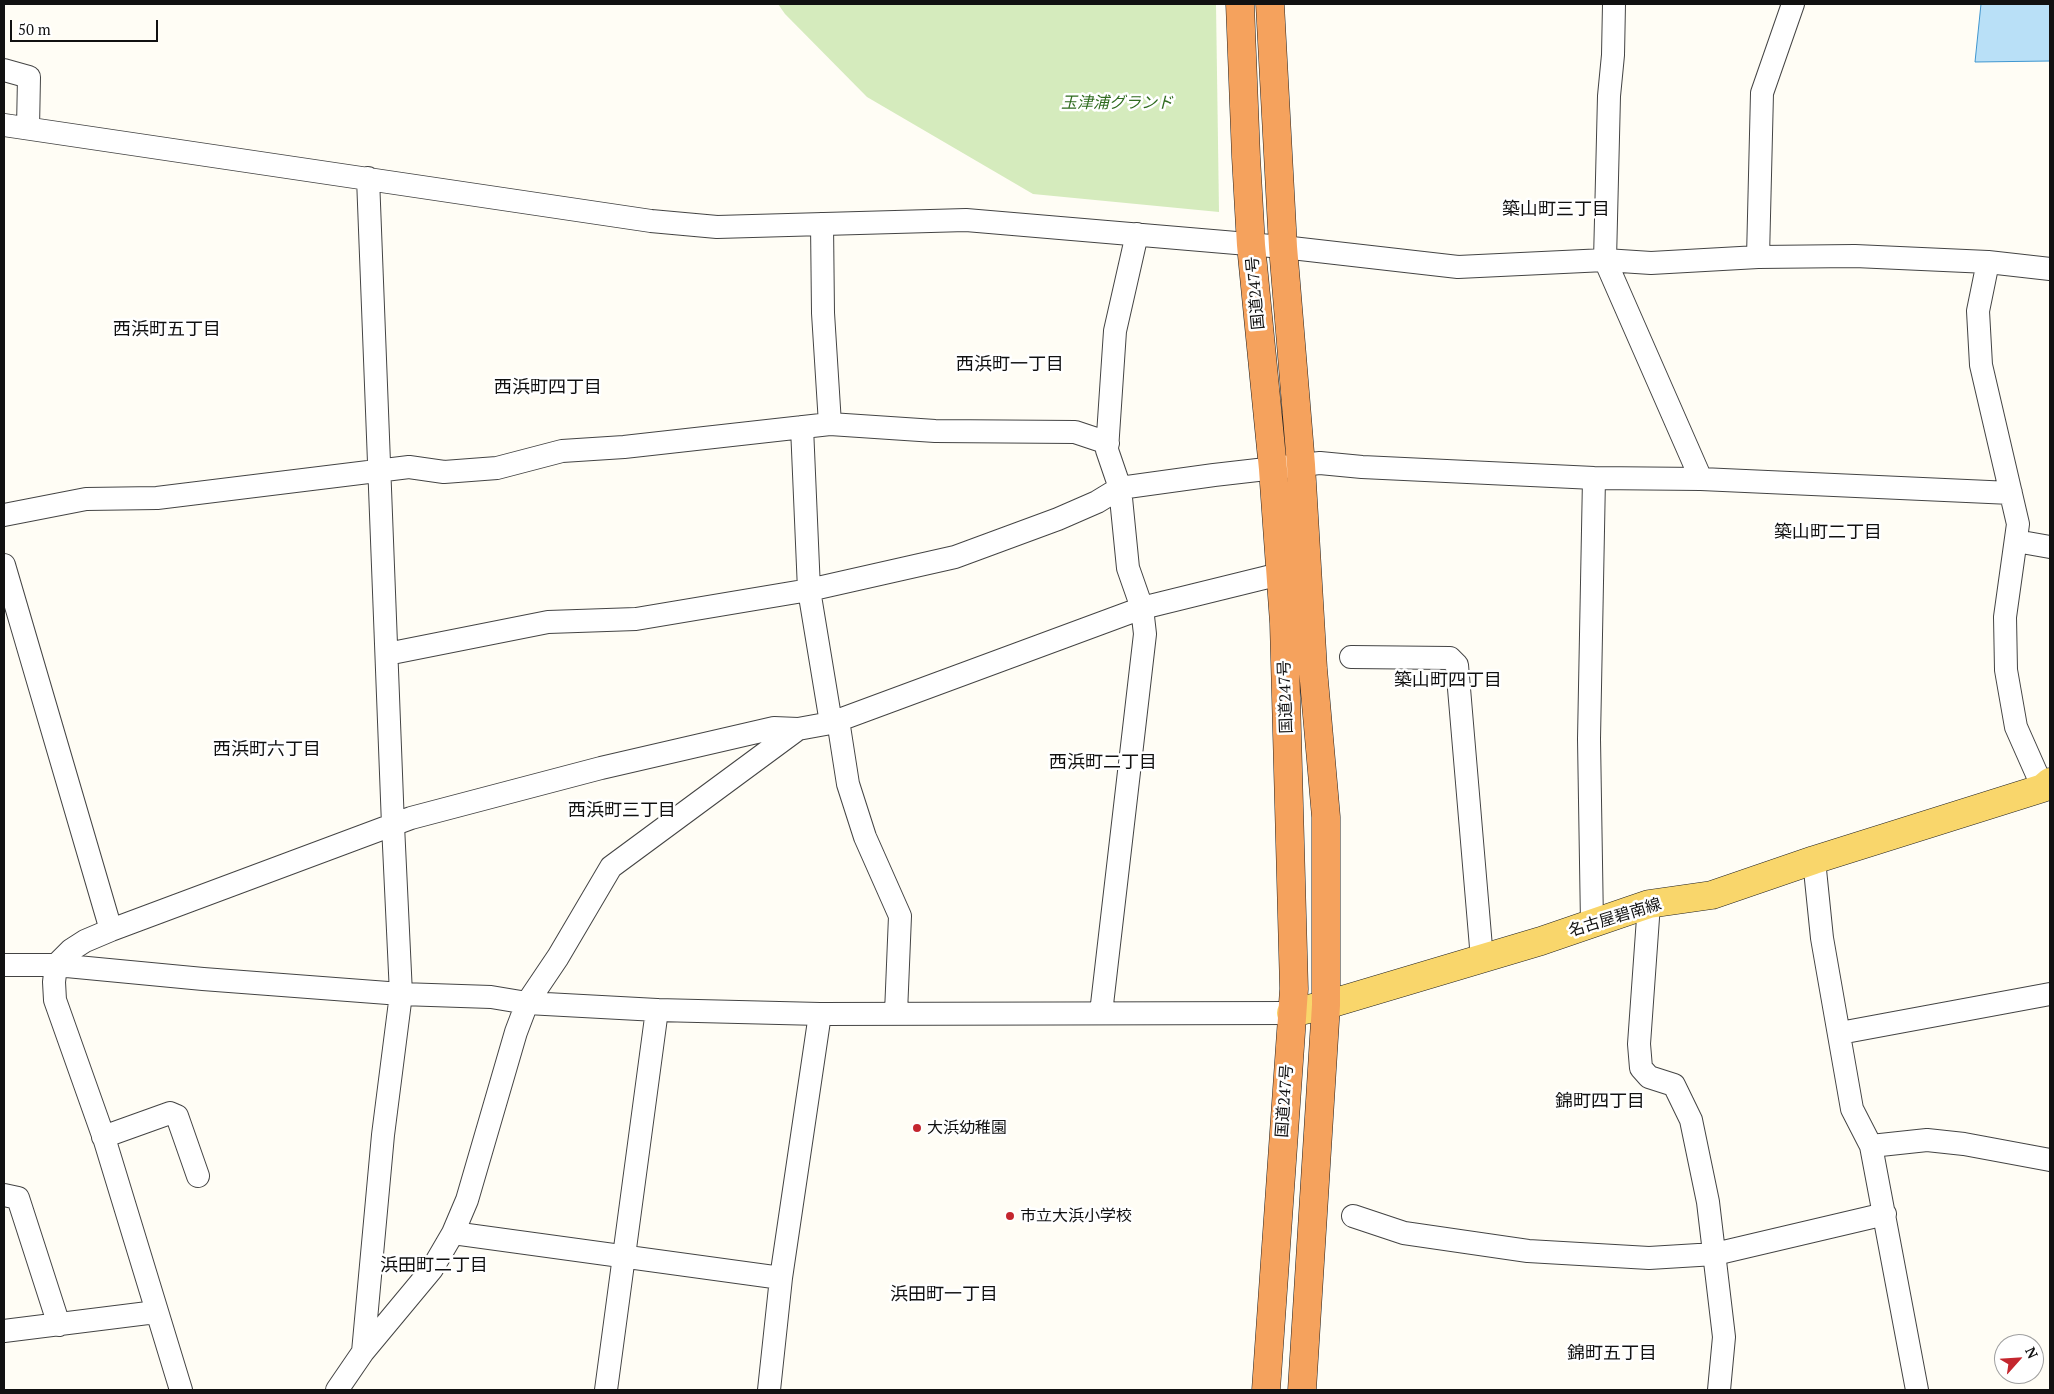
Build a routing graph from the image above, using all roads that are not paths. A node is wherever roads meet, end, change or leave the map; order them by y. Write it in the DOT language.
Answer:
graph roads {
  1 [pos="1240,4"];
  2 [pos="1270,4"];
  3 [pos="1614,4"];
  4 [pos="1793,4"];
  5 [pos="4,70"];
  6 [pos="4,125"];
  7 [pos="28,128"];
  8 [pos="368,178"];
  9 [pos="822,224"];
  10 [pos="1137,234"];
  11 [pos="1251,245"];
  12 [pos="1283,247"];
  13 [pos="1758,257"];
  14 [pos="1605,260"];
  15 [pos="1988,262"];
  16 [pos="2050,269"];
  17 [pos="830,424"];
  18 [pos="802,427"];
  19 [pos="1108,443"];
  20 [pos="1301,465"];
  21 [pos="1273,469"];
  22 [pos="380,470"];
  23 [pos="1594,478"];
  24 [pos="1701,479"];
  25 [pos="1120,488"];
  26 [pos="2011,493"];
  27 [pos="4,515"];
  28 [pos="2016,541"];
  29 [pos="2050,547"];
  30 [pos="4,565"];
  31 [pos="1280,574"];
  32 [pos="809,590"];
  33 [pos="1142,608"];
  34 [pos="387,654"];
  35 [pos="1351,657"];
  36 [pos="835,721"];
  37 [pos="798,729"];
  38 [pos="2047,785"];
  39 [pos="393,825"];
  40 [pos="1814,860"];
  41 [pos="1649,904"];
  42 [pos="1592,924"];
  43 [pos="111,930"];
  44 [pos="1482,959"];
  45 [pos="4,965"];
  46 [pos="56,965"];
  47 [pos="401,994"];
  48 [pos="2050,994"];
  49 [pos="527,1003"];
  50 [pos="1326,1005"];
  51 [pos="657,1010"];
  52 [pos="1101,1013"];
  53 [pos="1291,1013"];
  54 [pos="820,1014"];
  55 [pos="896,1014"];
  56 [pos="1840,1033"];
  57 [pos="103,1138"];
  58 [pos="1871,1146"];
  59 [pos="2050,1160"];
  60 [pos="198,1176"];
  61 [pos="4,1195"];
  62 [pos="1885,1214"];
  63 [pos="1353,1216"];
  64 [pos="453,1233"];
  65 [pos="1715,1254"];
  66 [pos="624,1255"];
  67 [pos="781,1278"];
  68 [pos="156,1312"];
  69 [pos="59,1325"];
  70 [pos="4,1331"];
  71 [pos="363,1352"];
  72 [pos="181,1390"];
  73 [pos="337,1390"];
  74 [pos="606,1390"];
  75 [pos="770,1390"];
  76 [pos="1266,1390"];
  77 [pos="1302,1390"];
  78 [pos="1719,1390"];
  79 [pos="1917,1390"];
  1 -- 11 [label="highway, 国道247号"];
  2 -- 12 [label="highway, 国道247号"];
  3 -- 14 [label="street"];
  4 -- 13 [label="street"];
  5 -- 7 [label="street"];
  6 -- 7 [label="street"];
  7 -- 8 [label="street"];
  8 -- 9 [label="street"];
  8 -- 22 [label="street"];
  9 -- 10 [label="street"];
  9 -- 17 [label="street"];
  10 -- 11 [label="street"];
  10 -- 19 [label="street"];
  11 -- 12 [label="street"];
  11 -- 21 [label="highway, 国道247号"];
  12 -- 14 [label="street"];
  12 -- 20 [label="highway, 国道247号"];
  13 -- 14 [label="street"];
  13 -- 15 [label="street"];
  14 -- 24 [label="street"];
  15 -- 16 [label="street"];
  15 -- 26 [label="street"];
  17 -- 18 [label="street"];
  17 -- 19 [label="street"];
  18 -- 22 [label="street"];
  18 -- 32 [label="street"];
  19 -- 25 [label="street"];
  20 -- 21 [label="street"];
  20 -- 23 [label="street"];
  20 -- 50 [label="highway, 国道247号"];
  21 -- 25 [label="street"];
  21 -- 31 [label="highway, 国道247号"];
  22 -- 27 [label="street"];
  22 -- 34 [label="street"];
  23 -- 24 [label="street"];
  23 -- 42 [label="street"];
  24 -- 26 [label="street"];
  25 -- 32 [label="street"];
  25 -- 33 [label="street"];
  26 -- 28 [label="street"];
  28 -- 29 [label="street"];
  28 -- 38 [label="street"];
  30 -- 43 [label="street"];
  31 -- 33 [label="street"];
  31 -- 53 [label="highway, 国道247号"];
  32 -- 34 [label="street"];
  32 -- 36 [label="street"];
  33 -- 36 [label="street"];
  33 -- 52 [label="street"];
  34 -- 39 [label="street"];
  35 -- 44 [label="street"];
  36 -- 37 [label="street"];
  36 -- 55 [label="street"];
  37 -- 39 [label="street"];
  37 -- 49 [label="street"];
  38 -- 40 [label="main road, 名古屋碧南線"];
  39 -- 43 [label="street"];
  39 -- 47 [label="street"];
  40 -- 41 [label="main road, 名古屋碧南線"];
  40 -- 56 [label="street"];
  41 -- 42 [label="main road, 名古屋碧南線"];
  41 -- 65 [label="street"];
  42 -- 44 [label="main road, 名古屋碧南線"];
  43 -- 46 [label="street"];
  44 -- 50 [label="main road, 名古屋碧南線"];
  45 -- 46 [label="street"];
  46 -- 47 [label="street"];
  46 -- 57 [label="street"];
  47 -- 49 [label="street"];
  47 -- 71 [label="street"];
  48 -- 56 [label="street"];
  49 -- 51 [label="street"];
  49 -- 64 [label="street"];
  50 -- 53 [label="main road, 名古屋碧南線"];
  50 -- 77 [label="highway, 国道247号"];
  51 -- 54 [label="street"];
  51 -- 66 [label="street"];
  52 -- 53 [label="street"];
  52 -- 55 [label="street"];
  53 -- 76 [label="highway, 国道247号"];
  54 -- 55 [label="street"];
  54 -- 67 [label="street"];
  56 -- 58 [label="street"];
  57 -- 60 [label="street"];
  57 -- 68 [label="street"];
  58 -- 59 [label="street"];
  58 -- 62 [label="street"];
  61 -- 69 [label="street"];
  62 -- 65 [label="street"];
  62 -- 79 [label="street"];
  63 -- 65 [label="street"];
  64 -- 66 [label="street"];
  64 -- 71 [label="street"];
  65 -- 78 [label="street"];
  66 -- 67 [label="street"];
  66 -- 74 [label="street"];
  67 -- 75 [label="street"];
  68 -- 69 [label="street"];
  68 -- 72 [label="street"];
  69 -- 70 [label="street"];
  71 -- 73 [label="street"];
}
